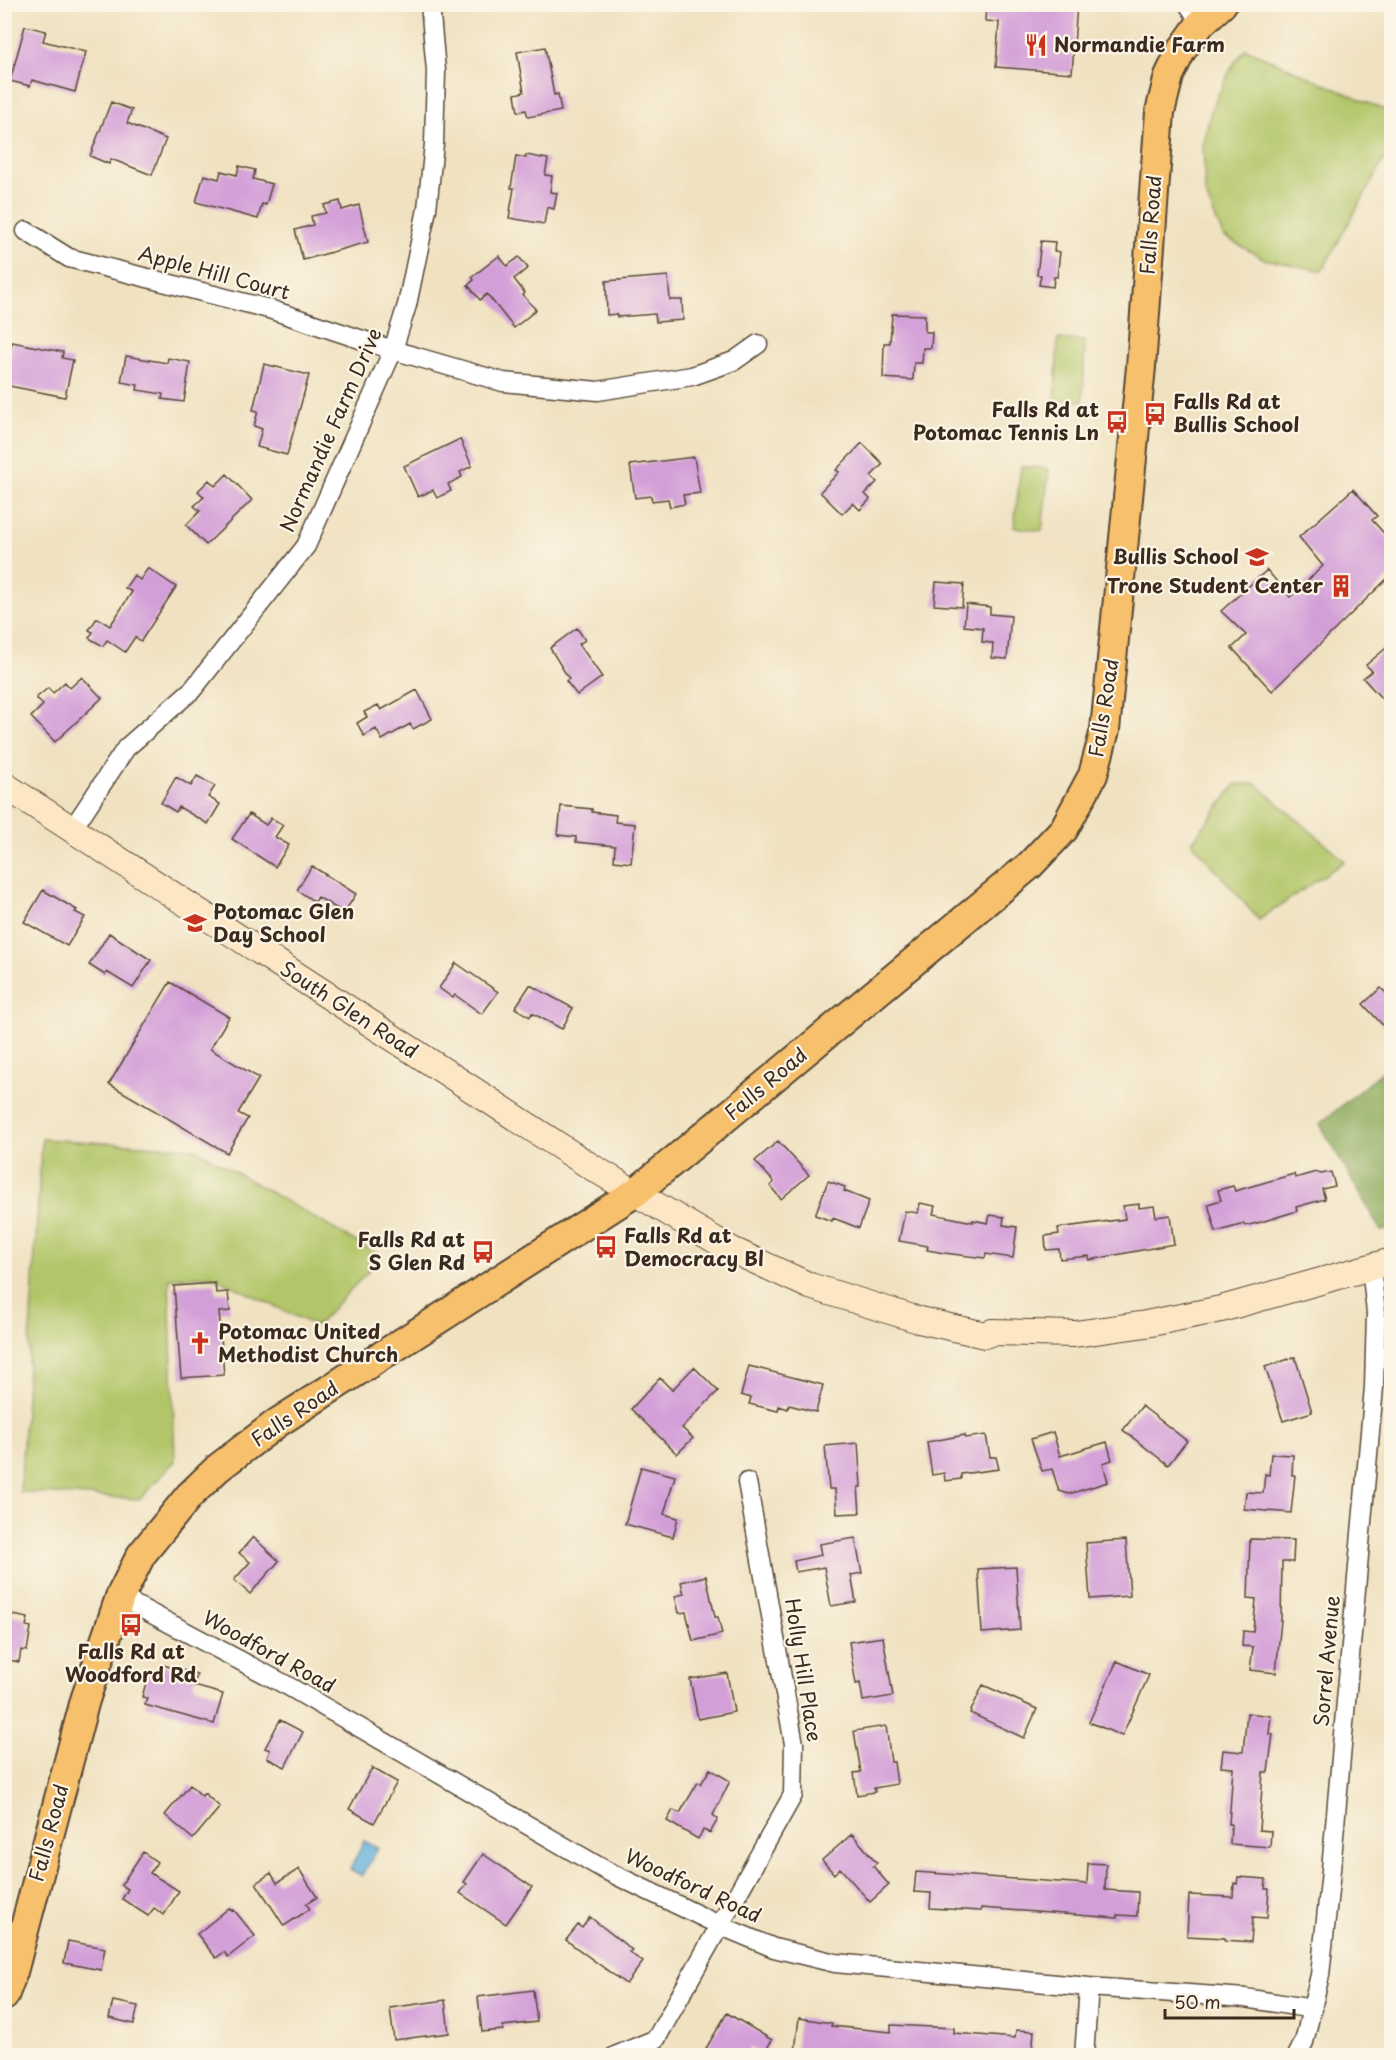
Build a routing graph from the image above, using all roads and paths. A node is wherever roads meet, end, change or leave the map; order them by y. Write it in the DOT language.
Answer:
graph roads {
  1 [pos="430,4"];
  2 [pos="1222,4"];
  3 [pos="1195,14"];
  4 [pos="27,231"];
  5 [pos="758,344"];
  6 [pos="393,350"];
  7 [pos="4,785"];
  8 [pos="73,828"];
  9 [pos="636,1192"];
  10 [pos="1381,1264"];
  11 [pos="747,1482"];
  12 [pos="120,1597"];
  13 [pos="719,1925"];
  14 [pos="1089,1987"];
  15 [pos="4,1996"];
  16 [pos="1313,2009"];
  17 [pos="615,2055"];
  18 [pos="1084,2055"];
  19 [pos="1298,2055"];
  1 -- 6 [label="street, Normandie Farm Drive"];
  2 -- 3 [label="main road, Falls Road"];
  3 -- 9 [label="main road, Falls Road"];
  4 -- 6 [label="street, Apple Hill Court"];
  5 -- 6 [label="street, Apple Hill Court"];
  6 -- 8 [label="street, Normandie Farm Drive"];
  7 -- 8 [label="main road, South Glen Road"];
  8 -- 9 [label="main road, South Glen Road"];
  9 -- 10 [label="main road, South Glen Road"];
  9 -- 12 [label="main road, Falls Road"];
  10 -- 16 [label="street, Sorrel Avenue"];
  11 -- 13 [label="street, Holly Hill Place"];
  12 -- 13 [label="street, Woodford Road"];
  12 -- 15 [label="main road, Falls Road"];
  13 -- 14 [label="street, Woodford Road"];
  13 -- 17 [label="street, Holly Hill Place"];
  14 -- 16 [label="street, Woodford Road"];
  14 -- 18 [label="street"];
  16 -- 19 [label="street, Sorrel Avenue"];
}
